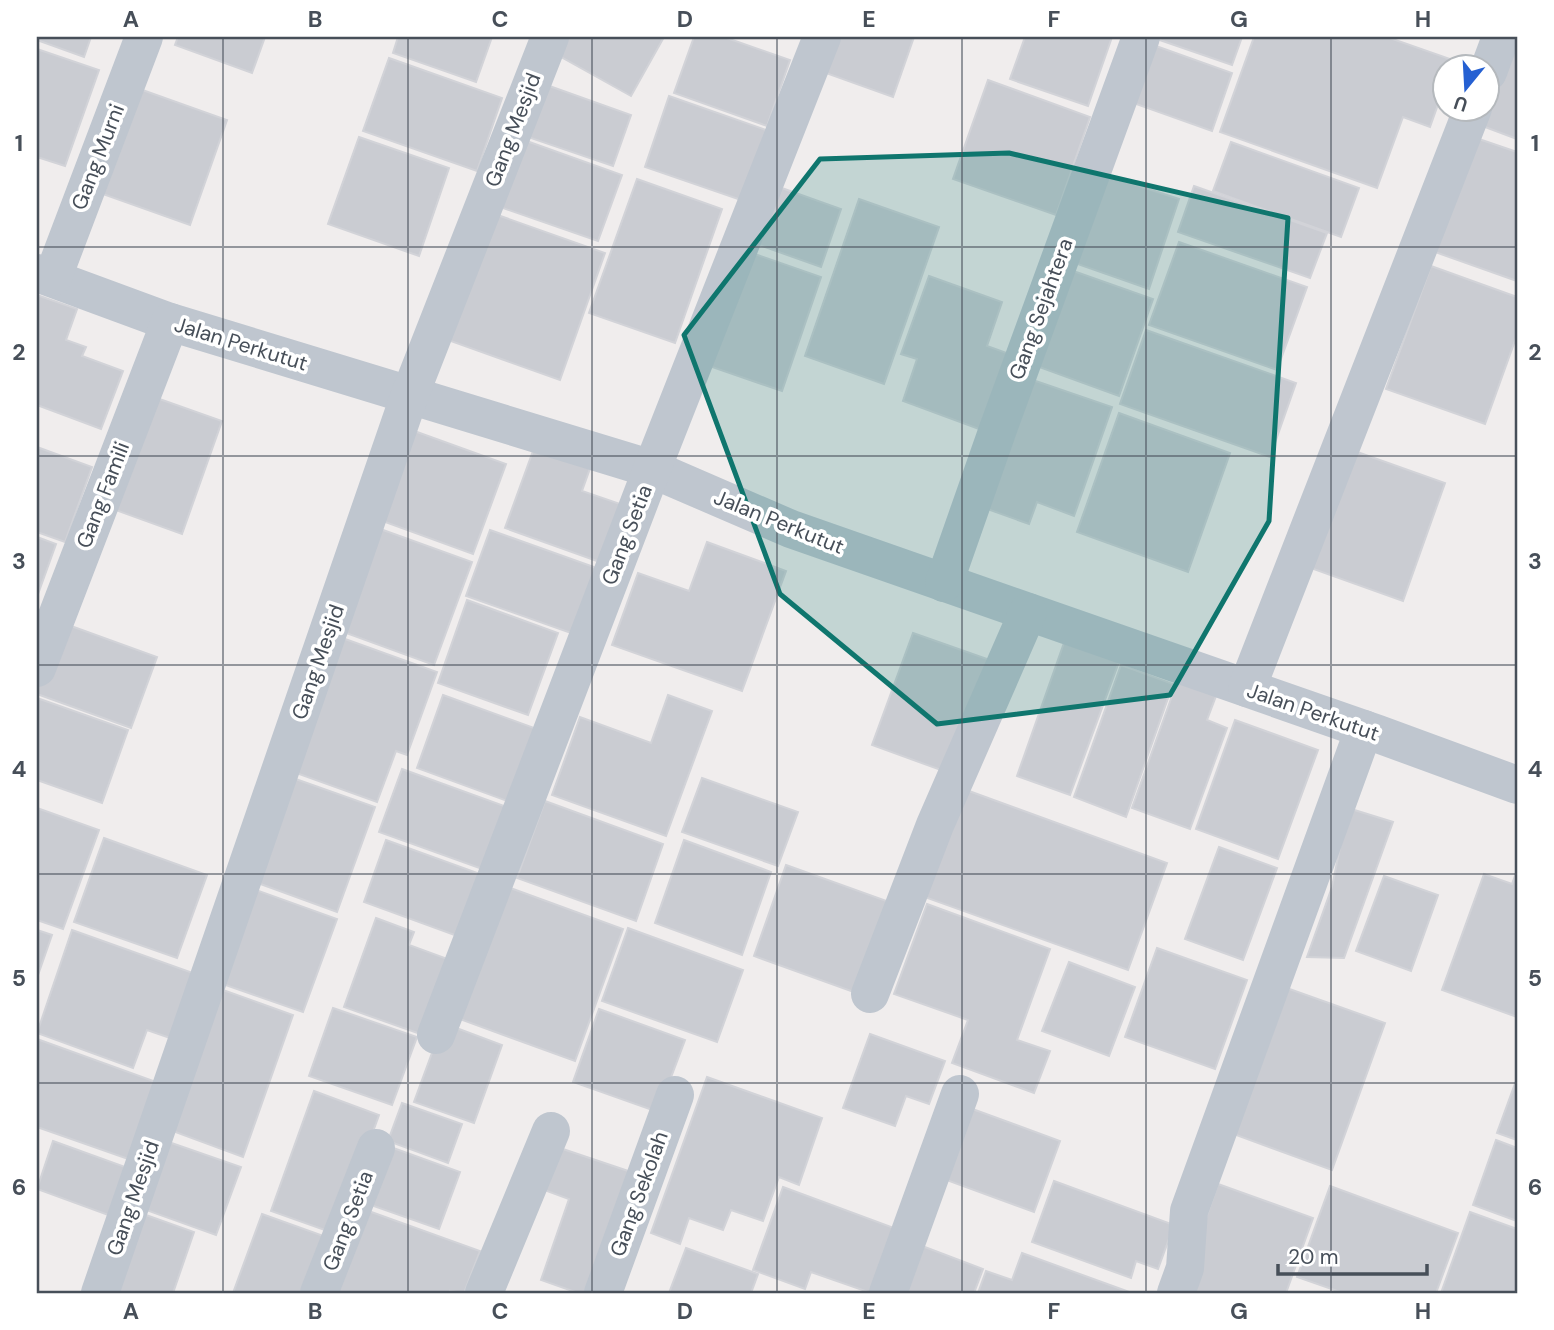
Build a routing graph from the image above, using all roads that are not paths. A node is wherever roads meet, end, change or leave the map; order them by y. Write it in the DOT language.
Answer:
graph roads {
  1 [pos="144,37"];
  2 [pos="550,37"];
  3 [pos="822,37"];
  4 [pos="1141,37"];
  5 [pos="1468,122"];
  6 [pos="45,275"];
  7 [pos="170,322"];
  8 [pos="410,397"];
  9 [pos="652,470"];
  10 [pos="944,583"];
  11 [pos="1028,612"];
  12 [pos="37,668"];
  13 [pos="1247,688"];
  14 [pos="1364,729"];
  15 [pos="1517,785"];
  16 [pos="870,994"];
  17 [pos="436,1035"];
  18 [pos="960,1094"];
  19 [pos="675,1095"];
  20 [pos="551,1131"];
  21 [pos="376,1148"];
  22 [pos="100,1293"];
  23 [pos="319,1293"];
  24 [pos="484,1293"];
  25 [pos="603,1293"];
  26 [pos="888,1293"];
  27 [pos="1175,1293"];
  1 -- 6 [label="street, Gang Murni"];
  2 -- 8 [label="street, Gang Mesjid"];
  3 -- 9 [label="street, Gang Setia"];
  4 -- 10 [label="street, Gang Sejahtera"];
  5 -- 13 [label="street"];
  6 -- 7 [label="street, Jalan Perkutut"];
  7 -- 8 [label="street, Jalan Perkutut"];
  7 -- 12 [label="street, Gang Famili"];
  8 -- 9 [label="street, Jalan Perkutut"];
  8 -- 22 [label="street, Gang Mesjid"];
  9 -- 10 [label="street, Jalan Perkutut"];
  9 -- 17 [label="street, Gang Setia"];
  10 -- 11 [label="street, Jalan Perkutut"];
  11 -- 13 [label="street, Jalan Perkutut"];
  11 -- 16 [label="street"];
  13 -- 14 [label="street, Jalan Perkutut"];
  14 -- 15 [label="street, Jalan Perkutut"];
  14 -- 27 [label="street"];
  18 -- 26 [label="street"];
  19 -- 25 [label="street, Gang Sekolah"];
  20 -- 24 [label="street"];
  21 -- 23 [label="street, Gang Setia"];
}
